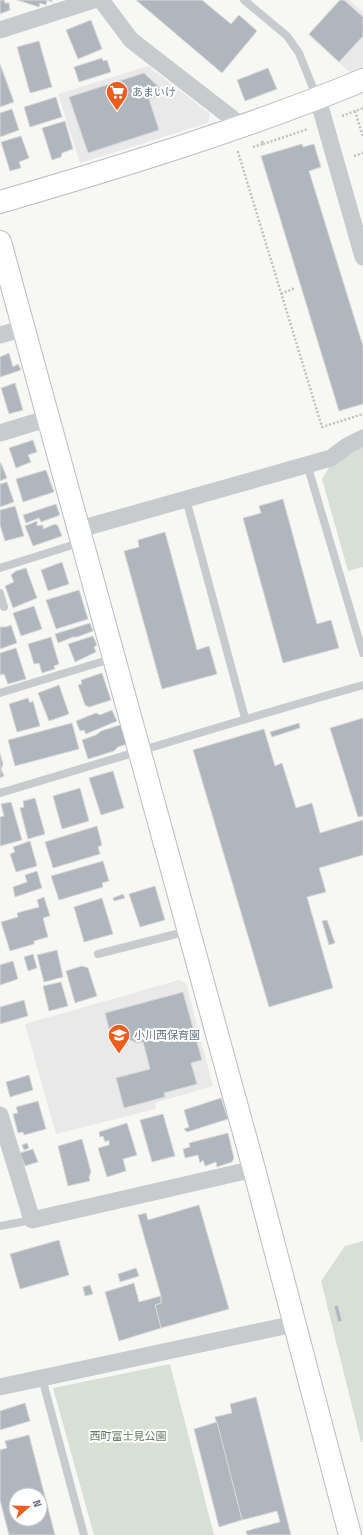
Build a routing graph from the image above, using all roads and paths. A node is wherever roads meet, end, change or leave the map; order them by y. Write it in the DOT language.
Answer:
graph roads {
  1 [pos="94,0"];
  2 [pos="101,0"];
  3 [pos="244,0"];
  4 [pos="0,30"];
  5 [pos="363,80"];
  6 [pos="318,99"];
  7 [pos="355,111"];
  8 [pos="249,124"];
  9 [pos="363,137"];
  10 [pos="250,148"];
  11 [pos="244,150"];
  12 [pos="0,202"];
  13 [pos="0,242"];
  14 [pos="363,257"];
  15 [pos="296,288"];
  16 [pos="281,294"];
  17 [pos="24,328"];
  18 [pos="0,335"];
  19 [pos="363,414"];
  20 [pos="49,418"];
  21 [pos="0,433"];
  22 [pos="363,438"];
  23 [pos="307,464"];
  24 [pos="186,499"];
  25 [pos="81,536"];
  26 [pos="0,568"];
  27 [pos="0,593"];
  28 [pos="4,607"];
  29 [pos="363,653"];
  30 [pos="115,658"];
  31 [pos="363,685"];
  32 [pos="0,693"];
  33 [pos="245,718"];
  34 [pos="141,752"];
  35 [pos="0,792"];
  36 [pos="189,931"];
  37 [pos="98,954"];
  38 [pos="0,1115"];
  39 [pos="254,1169"];
  40 [pos="32,1220"];
  41 [pos="0,1226"];
  42 [pos="294,1324"];
  43 [pos="42,1378"];
  44 [pos="0,1387"];
  45 [pos="84,1535"];
  46 [pos="350,1535"];
  1 -- 4 [label="street"];
  2 -- 8 [label="street"];
  3 -- 6 [label="lane"];
  5 -- 6 [label="street"];
  6 -- 8 [label="street"];
  6 -- 14 [label="street"];
  7 -- 9 [label="path"];
  8 -- 10 [label="path"];
  8 -- 12 [label="street"];
  11 -- 16 [label="path"];
  13 -- 17 [label="street"];
  15 -- 16 [label="path"];
  16 -- 19 [label="path"];
  17 -- 18 [label="street"];
  17 -- 20 [label="street"];
  20 -- 21 [label="street"];
  20 -- 25 [label="street"];
  22 -- 23 [label="street"];
  23 -- 24 [label="street"];
  23 -- 29 [label="lane"];
  24 -- 25 [label="street"];
  24 -- 33 [label="lane"];
  25 -- 26 [label="lane"];
  25 -- 30 [label="street"];
  27 -- 28 [label="lane"];
  30 -- 32 [label="lane"];
  30 -- 34 [label="street"];
  31 -- 33 [label="lane"];
  33 -- 34 [label="lane"];
  34 -- 35 [label="lane"];
  34 -- 36 [label="street"];
  36 -- 37 [label="lane"];
  36 -- 39 [label="street"];
  38 -- 40 [label="street"];
  39 -- 40 [label="street"];
  39 -- 42 [label="street"];
  40 -- 41 [label="lane"];
  42 -- 43 [label="street"];
  42 -- 46 [label="street"];
  43 -- 44 [label="street"];
  43 -- 45 [label="lane"];
}
